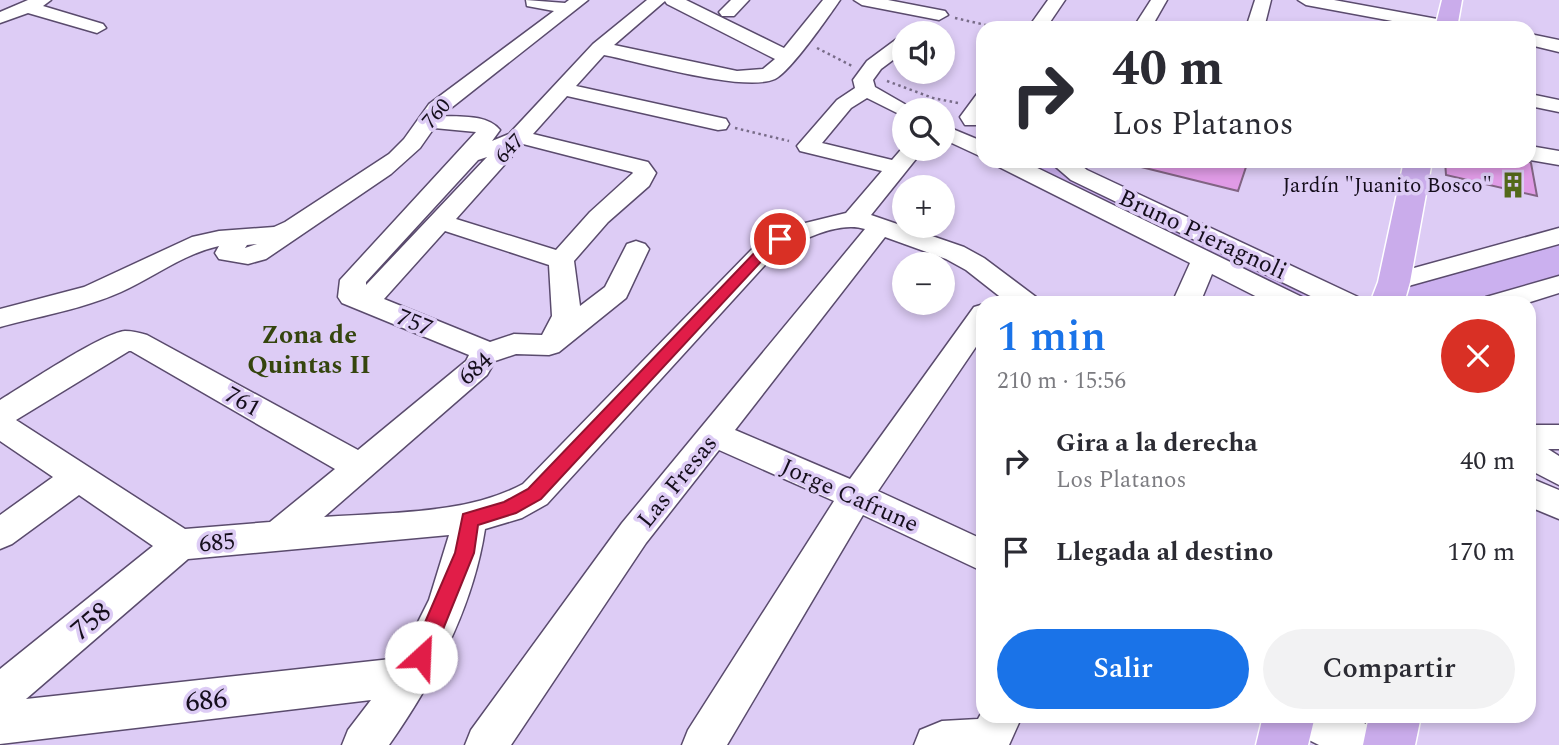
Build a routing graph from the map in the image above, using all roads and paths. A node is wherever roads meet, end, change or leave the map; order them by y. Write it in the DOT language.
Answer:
graph roads {
  1 [pos="657,0"];
  2 [pos="673,0"];
  3 [pos="705,0"];
  4 [pos="832,0"];
  5 [pos="862,0"];
  6 [pos="953,0"];
  7 [pos="1057,0"];
  8 [pos="1158,0"];
  9 [pos="1264,0"];
  10 [pos="1306,0"];
  11 [pos="1452,0"];
  12 [pos="533,2"];
  13 [pos="35,3"];
  14 [pos="574,5"];
  15 [pos="735,6"];
  16 [pos="939,15"];
  17 [pos="0,18"];
  18 [pos="931,21"];
  19 [pos="1042,21"];
  20 [pos="1146,21"];
  21 [pos="1257,21"];
  22 [pos="1418,21"];
  23 [pos="1450,21"];
  24 [pos="976,23"];
  25 [pos="97,28"];
  26 [pos="1536,41"];
  27 [pos="794,46"];
  28 [pos="1559,46"];
  29 [pos="600,48"];
  30 [pos="892,52"];
  31 [pos="866,82"];
  32 [pos="563,89"];
  33 [pos="892,101"];
  34 [pos="1536,101"];
  35 [pos="958,103"];
  36 [pos="1559,106"];
  37 [pos="976,109"];
  38 [pos="425,121"];
  39 [pos="976,122"];
  40 [pos="718,124"];
  41 [pos="976,124"];
  42 [pos="955,129"];
  43 [pos="520,137"];
  44 [pos="955,138"];
  45 [pos="800,144"];
  46 [pos="976,147"];
  47 [pos="1536,154"];
  48 [pos="470,155"];
  49 [pos="892,156"];
  50 [pos="1559,158"];
  51 [pos="902,161"];
  52 [pos="1019,168"];
  53 [pos="1071,168"];
  54 [pos="1417,168"];
  55 [pos="441,222"];
  56 [pos="868,222"];
  57 [pos="1559,236"];
  58 [pos="635,249"];
  59 [pos="1205,258"];
  60 [pos="561,260"];
  61 [pos="1559,284"];
  62 [pos="1391,292"];
  63 [pos="997,294"];
  64 [pos="358,295"];
  65 [pos="1189,296"];
  66 [pos="1278,296"];
  67 [pos="1333,296"];
  68 [pos="1519,296"];
  69 [pos="0,318"];
  70 [pos="976,324"];
  71 [pos="558,337"];
  72 [pos="484,354"];
  73 [pos="0,415"];
  74 [pos="0,425"];
  75 [pos="715,435"];
  76 [pos="1536,437"];
  77 [pos="1559,437"];
  78 [pos="1536,458"];
  79 [pos="360,467"];
  80 [pos="1559,471"];
  81 [pos="80,476"];
  82 [pos="1536,495"];
  83 [pos="856,496"];
  84 [pos="1559,505"];
  85 [pos="469,519"];
  86 [pos="0,534"];
  87 [pos="277,537"];
  88 [pos="180,545"];
  89 [pos="976,553"];
  90 [pos="411,676"];
  91 [pos="0,695"];
  92 [pos="0,723"];
  93 [pos="1287,723"];
  94 [pos="1318,723"];
  95 [pos="1394,723"];
  96 [pos="993,733"];
  97 [pos="363,745"];
  98 [pos="486,745"];
  99 [pos="703,745"];
  100 [pos="935,745"];
  101 [pos="1282,745"];
  102 [pos="1364,745"];
  103 [pos="1389,745"];
  1 -- 29 [label="street, 647"];
  2 -- 27 [label="street"];
  3 -- 15 [label="street"];
  4 -- 27 [label="street"];
  5 -- 16 [label="street"];
  6 -- 16 [label="street"];
  7 -- 19 [label="street"];
  8 -- 20 [label="street"];
  9 -- 21 [label="street"];
  10 -- 22 [label="street"];
  11 -- 23 [label="main road"];
  12 -- 14 [label="street"];
  13 -- 17 [label="street"];
  13 -- 25 [label="street"];
  14 -- 38 [label="street, 760"];
  15 -- 27 [label="street"];
  16 -- 18 [label="street"];
  16 -- 24 [label="path"];
  26 -- 28 [label="street"];
  27 -- 29 [label="street"];
  27 -- 31 [label="path"];
  29 -- 32 [label="street, 647"];
  30 -- 31 [label="street"];
  31 -- 33 [label="street"];
  31 -- 35 [label="path"];
  31 -- 45 [label="street"];
  32 -- 40 [label="street"];
  32 -- 43 [label="street, 647"];
  34 -- 36 [label="street"];
  37 -- 39 [label="street"];
  38 -- 48 [label="street"];
  38 -- 69 [label="street, 760"];
  40 -- 45 [label="path"];
  41 -- 42 [label="street"];
  43 -- 48 [label="street"];
  43 -- 55 [label="street, 647"];
  43 -- 60 [label="street"];
  44 -- 46 [label="street"];
  45 -- 49 [label="street"];
  47 -- 50 [label="street"];
  48 -- 64 [label="street"];
  51 -- 56 [label="street, Las Fresas"];
  52 -- 59 [label="street, Bruno Pieragnoli"];
  53 -- 67 [label="street, Bruno Pieragnoli"];
  54 -- 62 [label="main road"];
  55 -- 60 [label="street"];
  55 -- 64 [label="street, 647"];
  56 -- 63 [label="street"];
  56 -- 75 [label="street, Las Fresas"];
  56 -- 85 [label="street, 685"];
  57 -- 62 [label="street"];
  58 -- 71 [label="street"];
  59 -- 65 [label="street"];
  59 -- 66 [label="street, Bruno Pieragnoli"];
  60 -- 71 [label="street"];
  61 -- 68 [label="street"];
  64 -- 72 [label="street, 757"];
  70 -- 83 [label="street"];
  71 -- 72 [label="street, 684"];
  72 -- 79 [label="street, 684"];
  73 -- 79 [label="street, 761"];
  74 -- 81 [label="street, 685"];
  75 -- 83 [label="street, Jorge Cafrune"];
  75 -- 98 [label="street, Las Fresas"];
  76 -- 77 [label="street"];
  78 -- 80 [label="street"];
  79 -- 87 [label="street, 684"];
  81 -- 86 [label="street"];
  81 -- 88 [label="street, 685"];
  82 -- 84 [label="street"];
  83 -- 89 [label="street, Jorge Cafrune"];
  83 -- 99 [label="street"];
  85 -- 87 [label="street, 685"];
  85 -- 90 [label="street"];
  87 -- 88 [label="street, 685"];
  88 -- 91 [label="street, 758"];
  90 -- 92 [label="street, 686"];
  90 -- 97 [label="street"];
  93 -- 101 [label="main road"];
  94 -- 102 [label="street"];
  95 -- 103 [label="main road"];
  96 -- 100 [label="street"];
}
